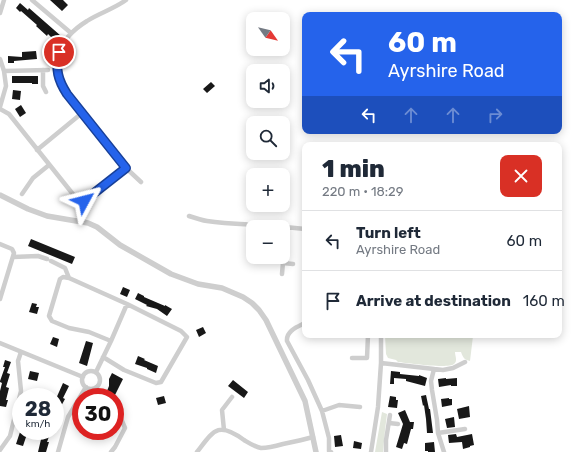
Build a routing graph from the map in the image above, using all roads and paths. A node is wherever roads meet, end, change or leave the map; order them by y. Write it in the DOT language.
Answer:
graph roads {
  1 [pos="4,0"];
  2 [pos="32,0"];
  3 [pos="126,0"];
  4 [pos="0,13"];
  5 [pos="71,33"];
  6 [pos="0,59"];
  7 [pos="43,70"];
  8 [pos="48,70"];
  9 [pos="4,71"];
  10 [pos="46,92"];
  11 [pos="0,108"];
  12 [pos="82,113"];
  13 [pos="37,150"];
  14 [pos="49,165"];
  15 [pos="126,168"];
  16 [pos="141,182"];
  17 [pos="22,194"];
  18 [pos="0,195"];
  19 [pos="188,216"];
  20 [pos="246,224"];
  21 [pos="290,228"];
  22 [pos="302,229"];
  23 [pos="0,244"];
  24 [pos="13,257"];
  25 [pos="283,264"];
  26 [pos="290,264"];
  27 [pos="293,264"];
  28 [pos="282,274"];
  29 [pos="69,278"];
  30 [pos="1,292"];
  31 [pos="0,299"];
  32 [pos="127,304"];
  33 [pos="302,325"];
  34 [pos="368,338"];
  35 [pos="381,338"];
  36 [pos="111,341"];
  37 [pos="0,343"];
  38 [pos="21,352"];
  39 [pos="103,357"];
  40 [pos="352,358"];
  41 [pos="465,362"];
  42 [pos="381,364"];
  43 [pos="434,369"];
  44 [pos="96,372"];
  45 [pos="83,377"];
  46 [pos="86,387"];
  47 [pos="232,397"];
  48 [pos="360,407"];
  49 [pos="322,411"];
  50 [pos="72,412"];
  51 [pos="390,415"];
  52 [pos="389,423"];
  53 [pos="398,424"];
  54 [pos="465,429"];
  55 [pos="224,430"];
  56 [pos="438,433"];
  57 [pos="313,437"];
  58 [pos="119,440"];
  59 [pos="0,450"];
  60 [pos="260,450"];
  61 [pos="58,452"];
  62 [pos="111,452"];
  63 [pos="197,452"];
  64 [pos="316,452"];
  65 [pos="331,452"];
  66 [pos="371,452"];
  67 [pos="386,452"];
  68 [pos="444,452"];
  1 -- 4 [label="street"];
  2 -- 5 [label="street"];
  3 -- 5 [label="street"];
  5 -- 12 [label="street"];
  6 -- 9 [label="street"];
  7 -- 8 [label="street"];
  7 -- 9 [label="street"];
  7 -- 10 [label="street"];
  9 -- 11 [label="street"];
  11 -- 13 [label="street"];
  12 -- 13 [label="street"];
  12 -- 15 [label="street"];
  13 -- 14 [label="street"];
  14 -- 15 [label="street"];
  14 -- 17 [label="street"];
  15 -- 16 [label="street"];
  18 -- 57 [label="street"];
  19 -- 20 [label="street"];
  21 -- 22 [label="street"];
  23 -- 24 [label="street"];
  24 -- 29 [label="street"];
  24 -- 30 [label="street"];
  25 -- 28 [label="street"];
  26 -- 27 [label="street"];
  29 -- 32 [label="street"];
  29 -- 36 [label="street"];
  30 -- 31 [label="street"];
  32 -- 36 [label="street"];
  32 -- 39 [label="street"];
  33 -- 49 [label="street"];
  34 -- 40 [label="street"];
  35 -- 42 [label="street"];
  36 -- 39 [label="street"];
  37 -- 38 [label="street"];
  38 -- 45 [label="street"];
  38 -- 59 [label="street"];
  39 -- 44 [label="street"];
  41 -- 43 [label="street"];
  42 -- 43 [label="street"];
  42 -- 66 [label="street"];
  43 -- 56 [label="street"];
  44 -- 45 [label="street"];
  44 -- 46 [label="street"];
  45 -- 46 [label="street"];
  47 -- 55 [label="street"];
  48 -- 49 [label="street"];
  49 -- 65 [label="street"];
  50 -- 61 [label="street"];
  51 -- 52 [label="street"];
  52 -- 53 [label="street"];
  52 -- 67 [label="street"];
  54 -- 56 [label="street"];
  55 -- 60 [label="street"];
  55 -- 63 [label="street"];
  56 -- 68 [label="street"];
  57 -- 60 [label="street"];
  57 -- 64 [label="street"];
  58 -- 62 [label="street"];
}
